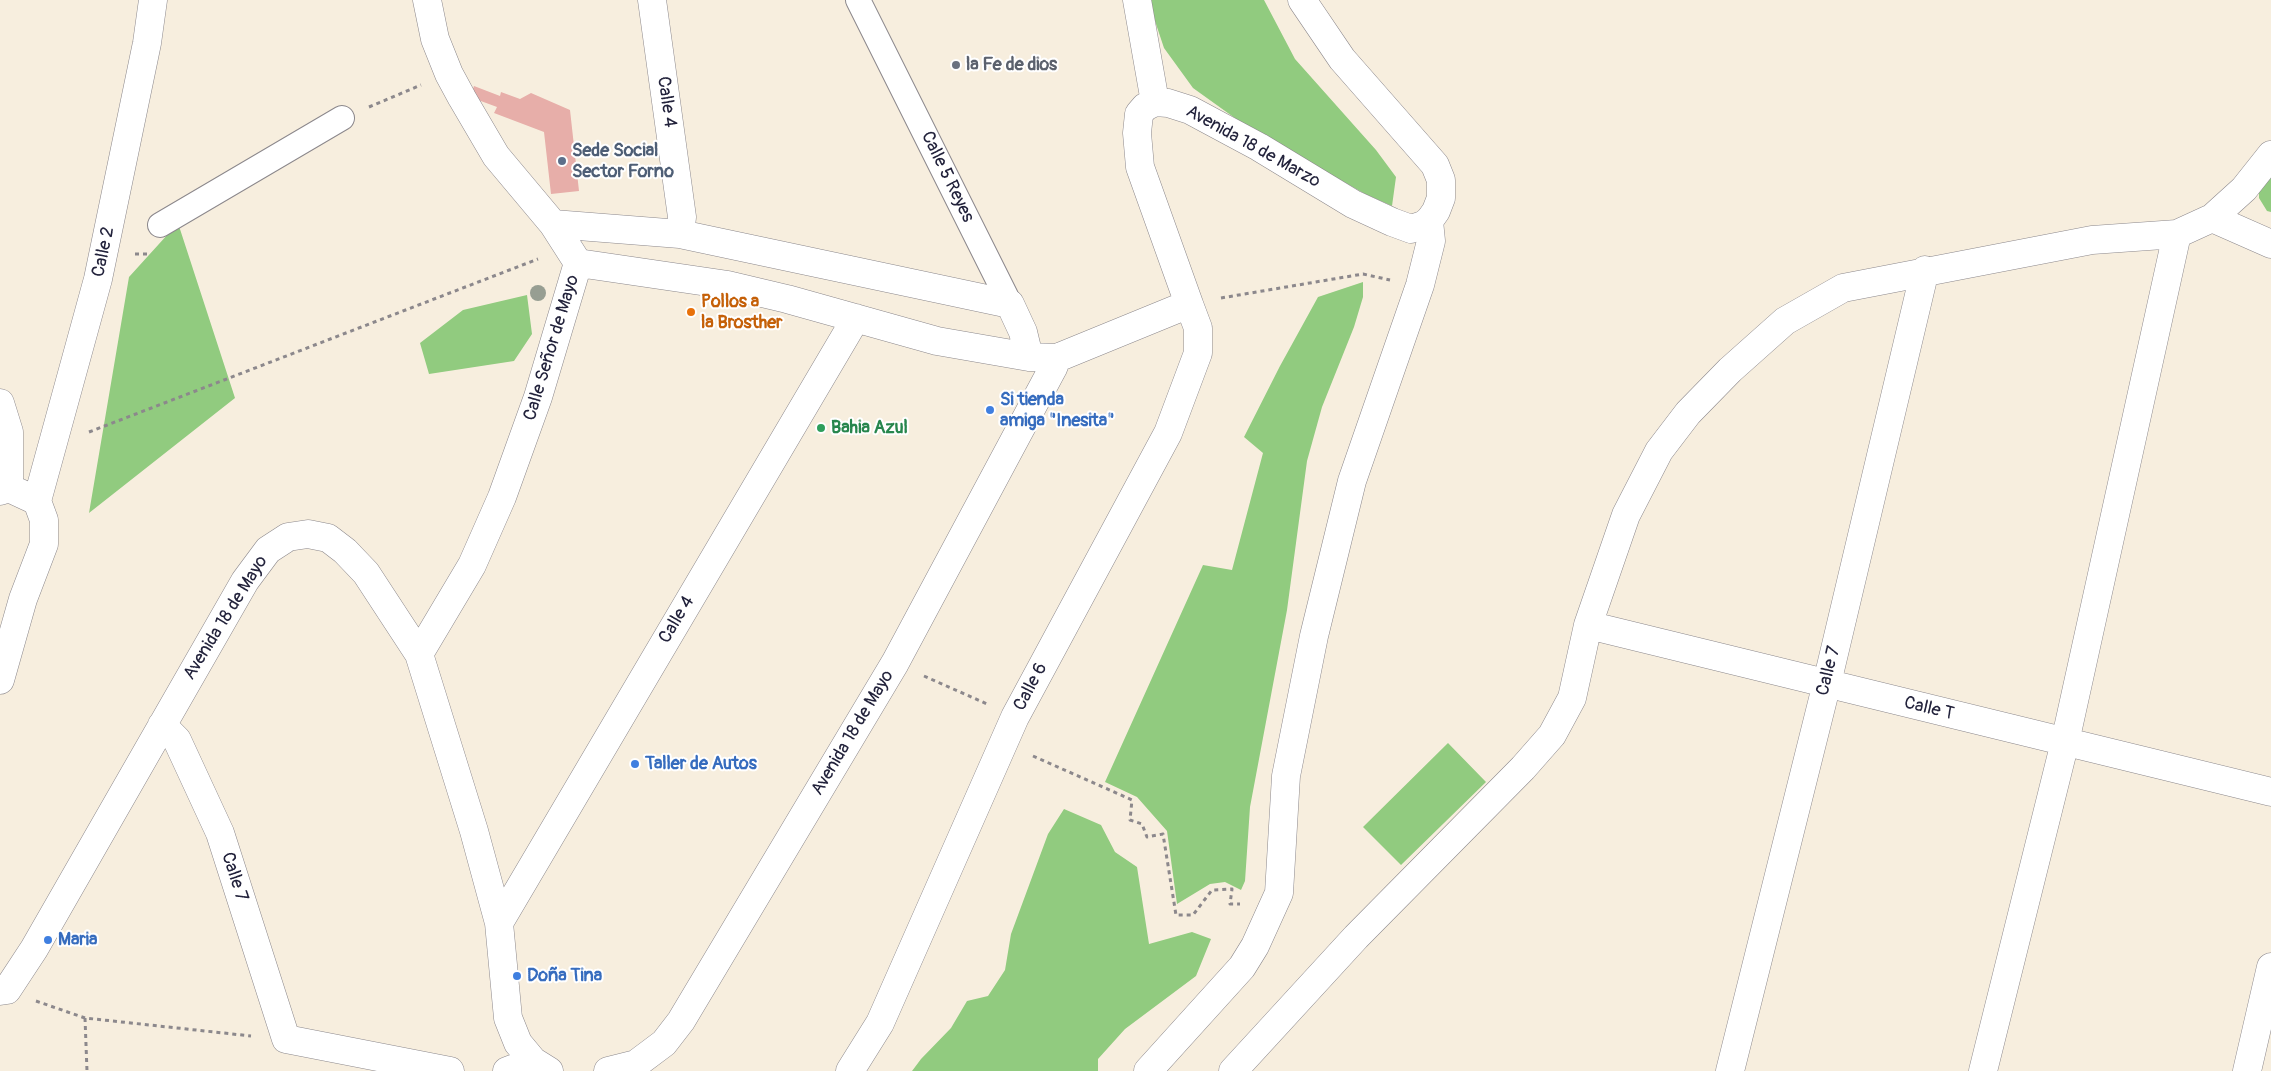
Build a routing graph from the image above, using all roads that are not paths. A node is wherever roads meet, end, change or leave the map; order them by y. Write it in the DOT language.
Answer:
graph roads {
  1 [pos="153,0"];
  2 [pos="427,0"];
  3 [pos="652,0"];
  4 [pos="858,0"];
  5 [pos="1137,0"];
  6 [pos="1302,0"];
  7 [pos="1155,102"];
  8 [pos="342,118"];
  9 [pos="2271,155"];
  10 [pos="2212,218"];
  11 [pos="1429,220"];
  12 [pos="553,224"];
  13 [pos="160,225"];
  14 [pos="680,234"];
  15 [pos="2177,234"];
  16 [pos="2271,244"];
  17 [pos="573,255"];
  18 [pos="1925,270"];
  19 [pos="1010,304"];
  20 [pos="1189,304"];
  21 [pos="856,318"];
  22 [pos="1029,357"];
  23 [pos="1057,358"];
  24 [pos="0,403"];
  25 [pos="5,489"];
  26 [pos="37,501"];
  27 [pos="1588,625"];
  28 [pos="419,654"];
  29 [pos="0,680"];
  30 [pos="1826,683"];
  31 [pos="162,725"];
  32 [pos="2065,742"];
  33 [pos="2271,792"];
  34 [pos="499,923"];
  35 [pos="2271,967"];
  36 [pos="4,991"];
  37 [pos="541,1066"];
  38 [pos="450,1071"];
  39 [pos="507,1071"];
  40 [pos="608,1071"];
  41 [pos="850,1071"];
  42 [pos="1148,1071"];
  43 [pos="1233,1071"];
  44 [pos="1730,1071"];
  45 [pos="1983,1071"];
  46 [pos="2248,1071"];
  1 -- 26 [label="street, Calle 2"];
  2 -- 12 [label="street"];
  3 -- 14 [label="street, Calle 4"];
  4 -- 19 [label="street, Calle 5 Reyes"];
  5 -- 7 [label="street"];
  6 -- 11 [label="street"];
  7 -- 11 [label="street, Avenida 18 de Marzo"];
  7 -- 20 [label="street"];
  8 -- 13 [label="street"];
  9 -- 10 [label="street"];
  10 -- 15 [label="street"];
  10 -- 16 [label="street"];
  11 -- 42 [label="street"];
  12 -- 14 [label="street"];
  12 -- 17 [label="street"];
  14 -- 19 [label="street"];
  15 -- 18 [label="street"];
  15 -- 32 [label="street"];
  17 -- 21 [label="street"];
  17 -- 28 [label="street, Calle Señor de Mayo"];
  18 -- 27 [label="street"];
  18 -- 30 [label="street, Calle 7"];
  19 -- 22 [label="street, Calle 5 Reyes"];
  20 -- 23 [label="street"];
  20 -- 41 [label="street, Calle 6"];
  21 -- 22 [label="street"];
  21 -- 34 [label="street, Calle 4"];
  22 -- 23 [label="street"];
  23 -- 40 [label="street, Avenida 18 de Mayo"];
  24 -- 25 [label="street"];
  25 -- 26 [label="street"];
  26 -- 29 [label="street"];
  27 -- 30 [label="street, Calle T"];
  27 -- 43 [label="street"];
  28 -- 31 [label="street, Avenida 18 de Mayo"];
  28 -- 34 [label="street, Avenida 18 de Mayo"];
  30 -- 32 [label="street, Calle T"];
  30 -- 44 [label="street, Calle 7"];
  31 -- 36 [label="street, Avenida 18 de Mayo"];
  31 -- 38 [label="street, Calle 7"];
  32 -- 33 [label="street, Calle T"];
  32 -- 45 [label="street"];
  34 -- 37 [label="street, Avenida 18 de Mayo"];
  35 -- 46 [label="street"];
  37 -- 39 [label="street"];
}
